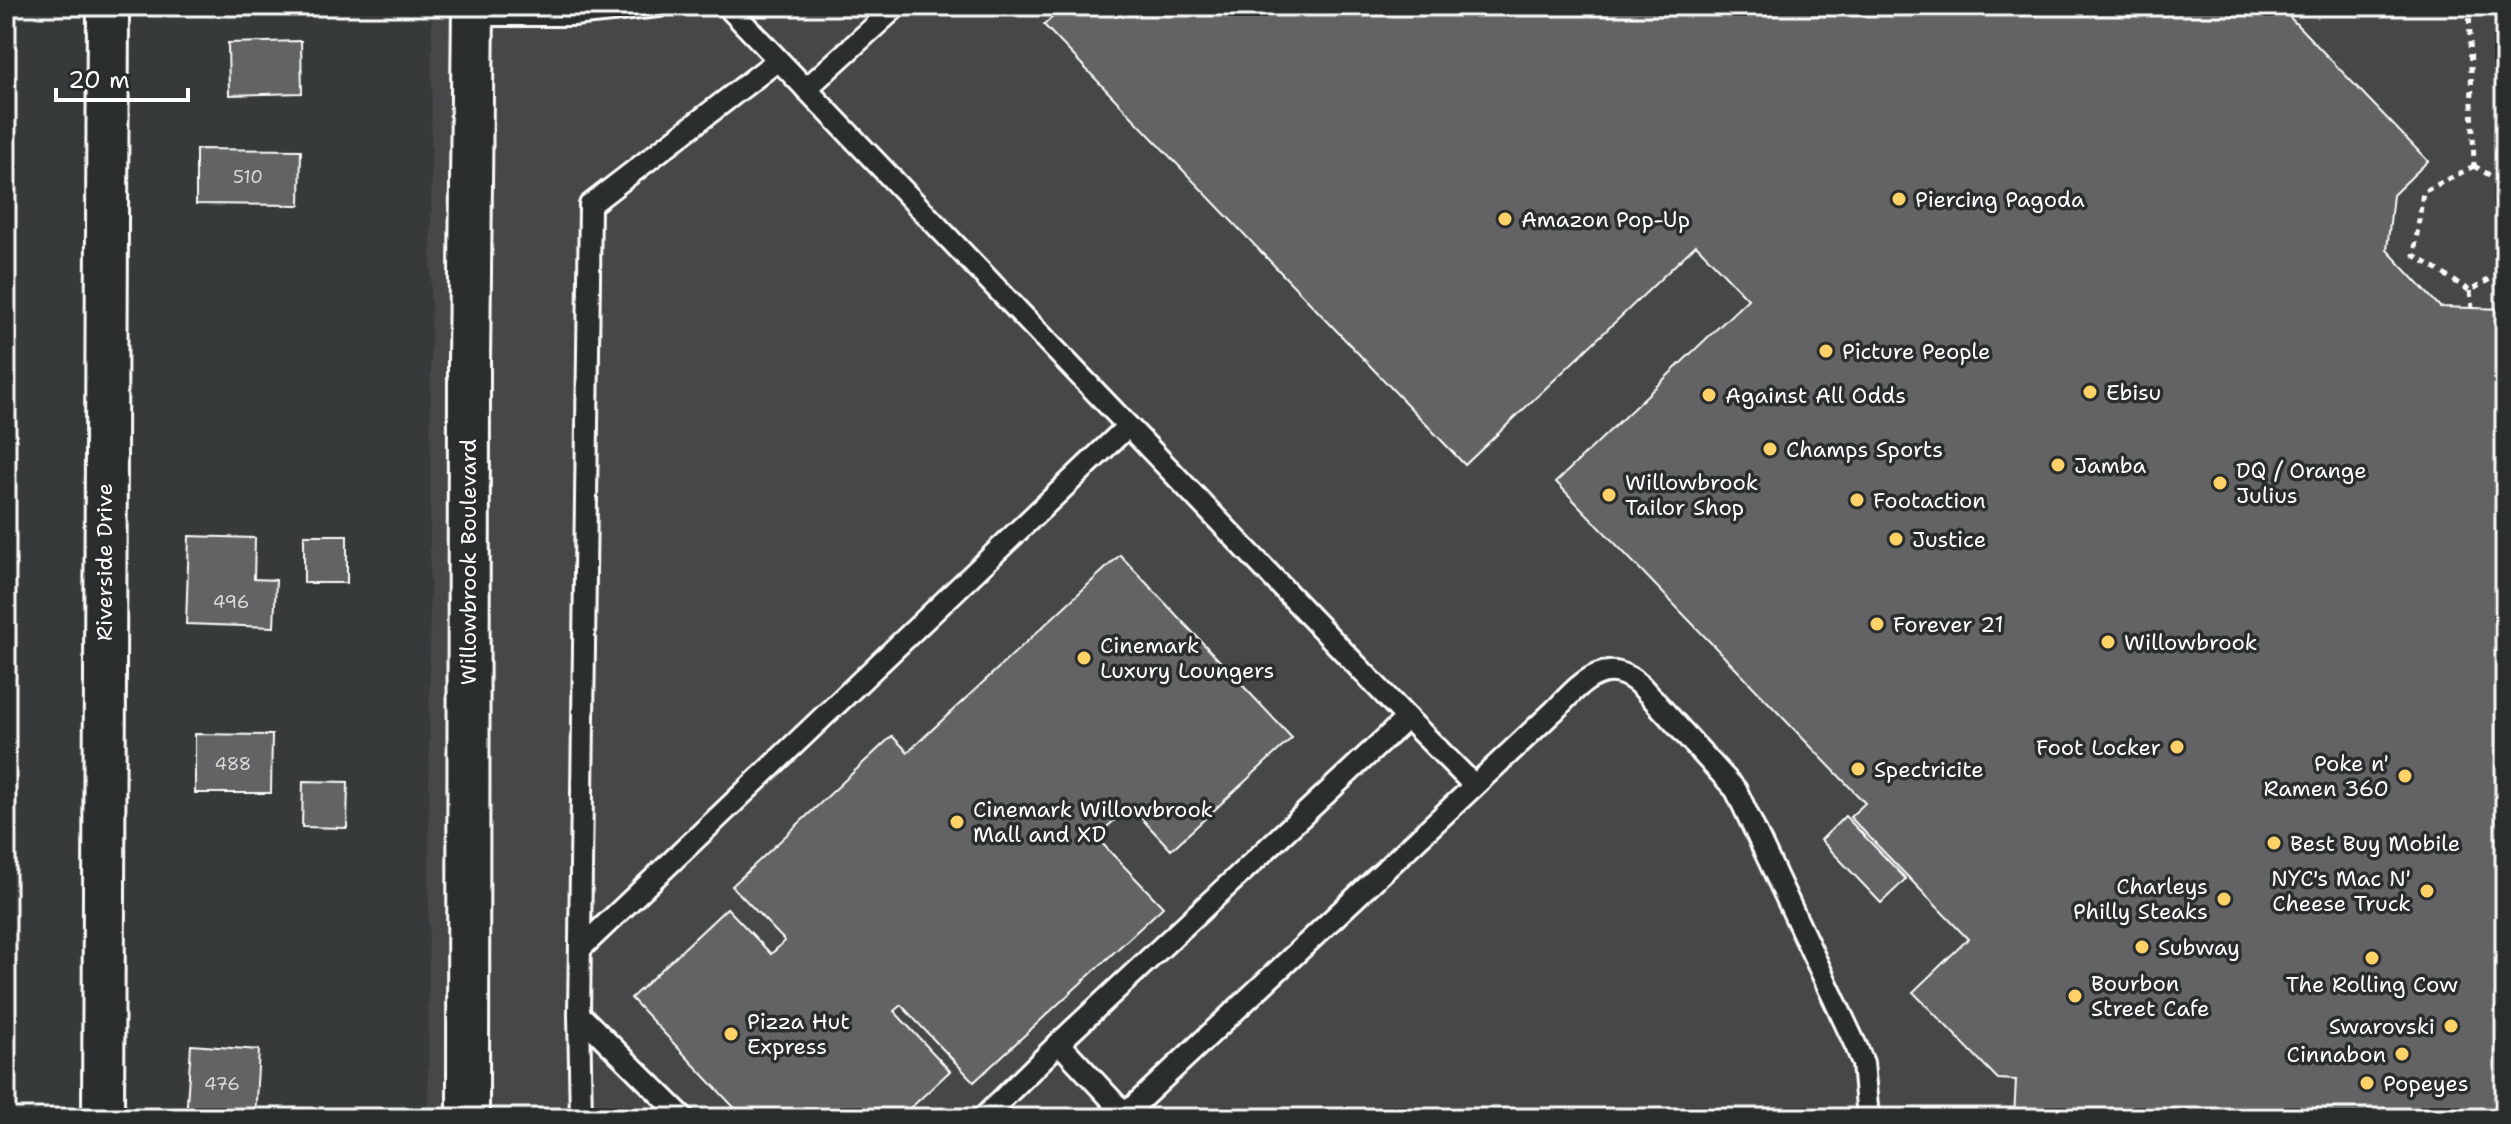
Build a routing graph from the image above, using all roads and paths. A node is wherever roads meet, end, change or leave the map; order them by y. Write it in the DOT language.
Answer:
graph roads {
  1 [pos="108,6"];
  2 [pos="659,6"];
  3 [pos="727,6"];
  4 [pos="897,6"];
  5 [pos="2469,6"];
  6 [pos="473,11"];
  7 [pos="778,60"];
  8 [pos="806,89"];
  9 [pos="2474,166"];
  10 [pos="2505,184"];
  11 [pos="2505,270"];
  12 [pos="2470,291"];
  13 [pos="2472,308"];
  14 [pos="1128,426"];
  15 [pos="1407,718"];
  16 [pos="1474,785"];
  17 [pos="580,949"];
  18 [pos="579,1014"];
  19 [pos="1059,1043"];
  20 [pos="1123,1116"];
  21 [pos="103,1118"];
  22 [pos="468,1118"];
  23 [pos="581,1118"];
  24 [pos="684,1118"];
  25 [pos="983,1118"];
  26 [pos="1868,1118"];
  1 -- 21 [label="street, Riverside Drive"];
  2 -- 6 [label="lane"];
  3 -- 7 [label="lane"];
  4 -- 8 [label="lane"];
  5 -- 9 [label="path"];
  6 -- 22 [label="street, Willowbrook Boulevard"];
  7 -- 8 [label="lane"];
  7 -- 17 [label="lane"];
  8 -- 14 [label="lane"];
  9 -- 10 [label="path"];
  9 -- 12 [label="path"];
  11 -- 12 [label="path"];
  12 -- 13 [label="path"];
  14 -- 15 [label="lane"];
  14 -- 17 [label="lane"];
  15 -- 16 [label="lane"];
  15 -- 19 [label="lane"];
  16 -- 20 [label="lane"];
  16 -- 26 [label="lane"];
  17 -- 18 [label="lane"];
  18 -- 23 [label="lane"];
  18 -- 24 [label="lane"];
  19 -- 20 [label="lane"];
  19 -- 25 [label="lane"];
}
